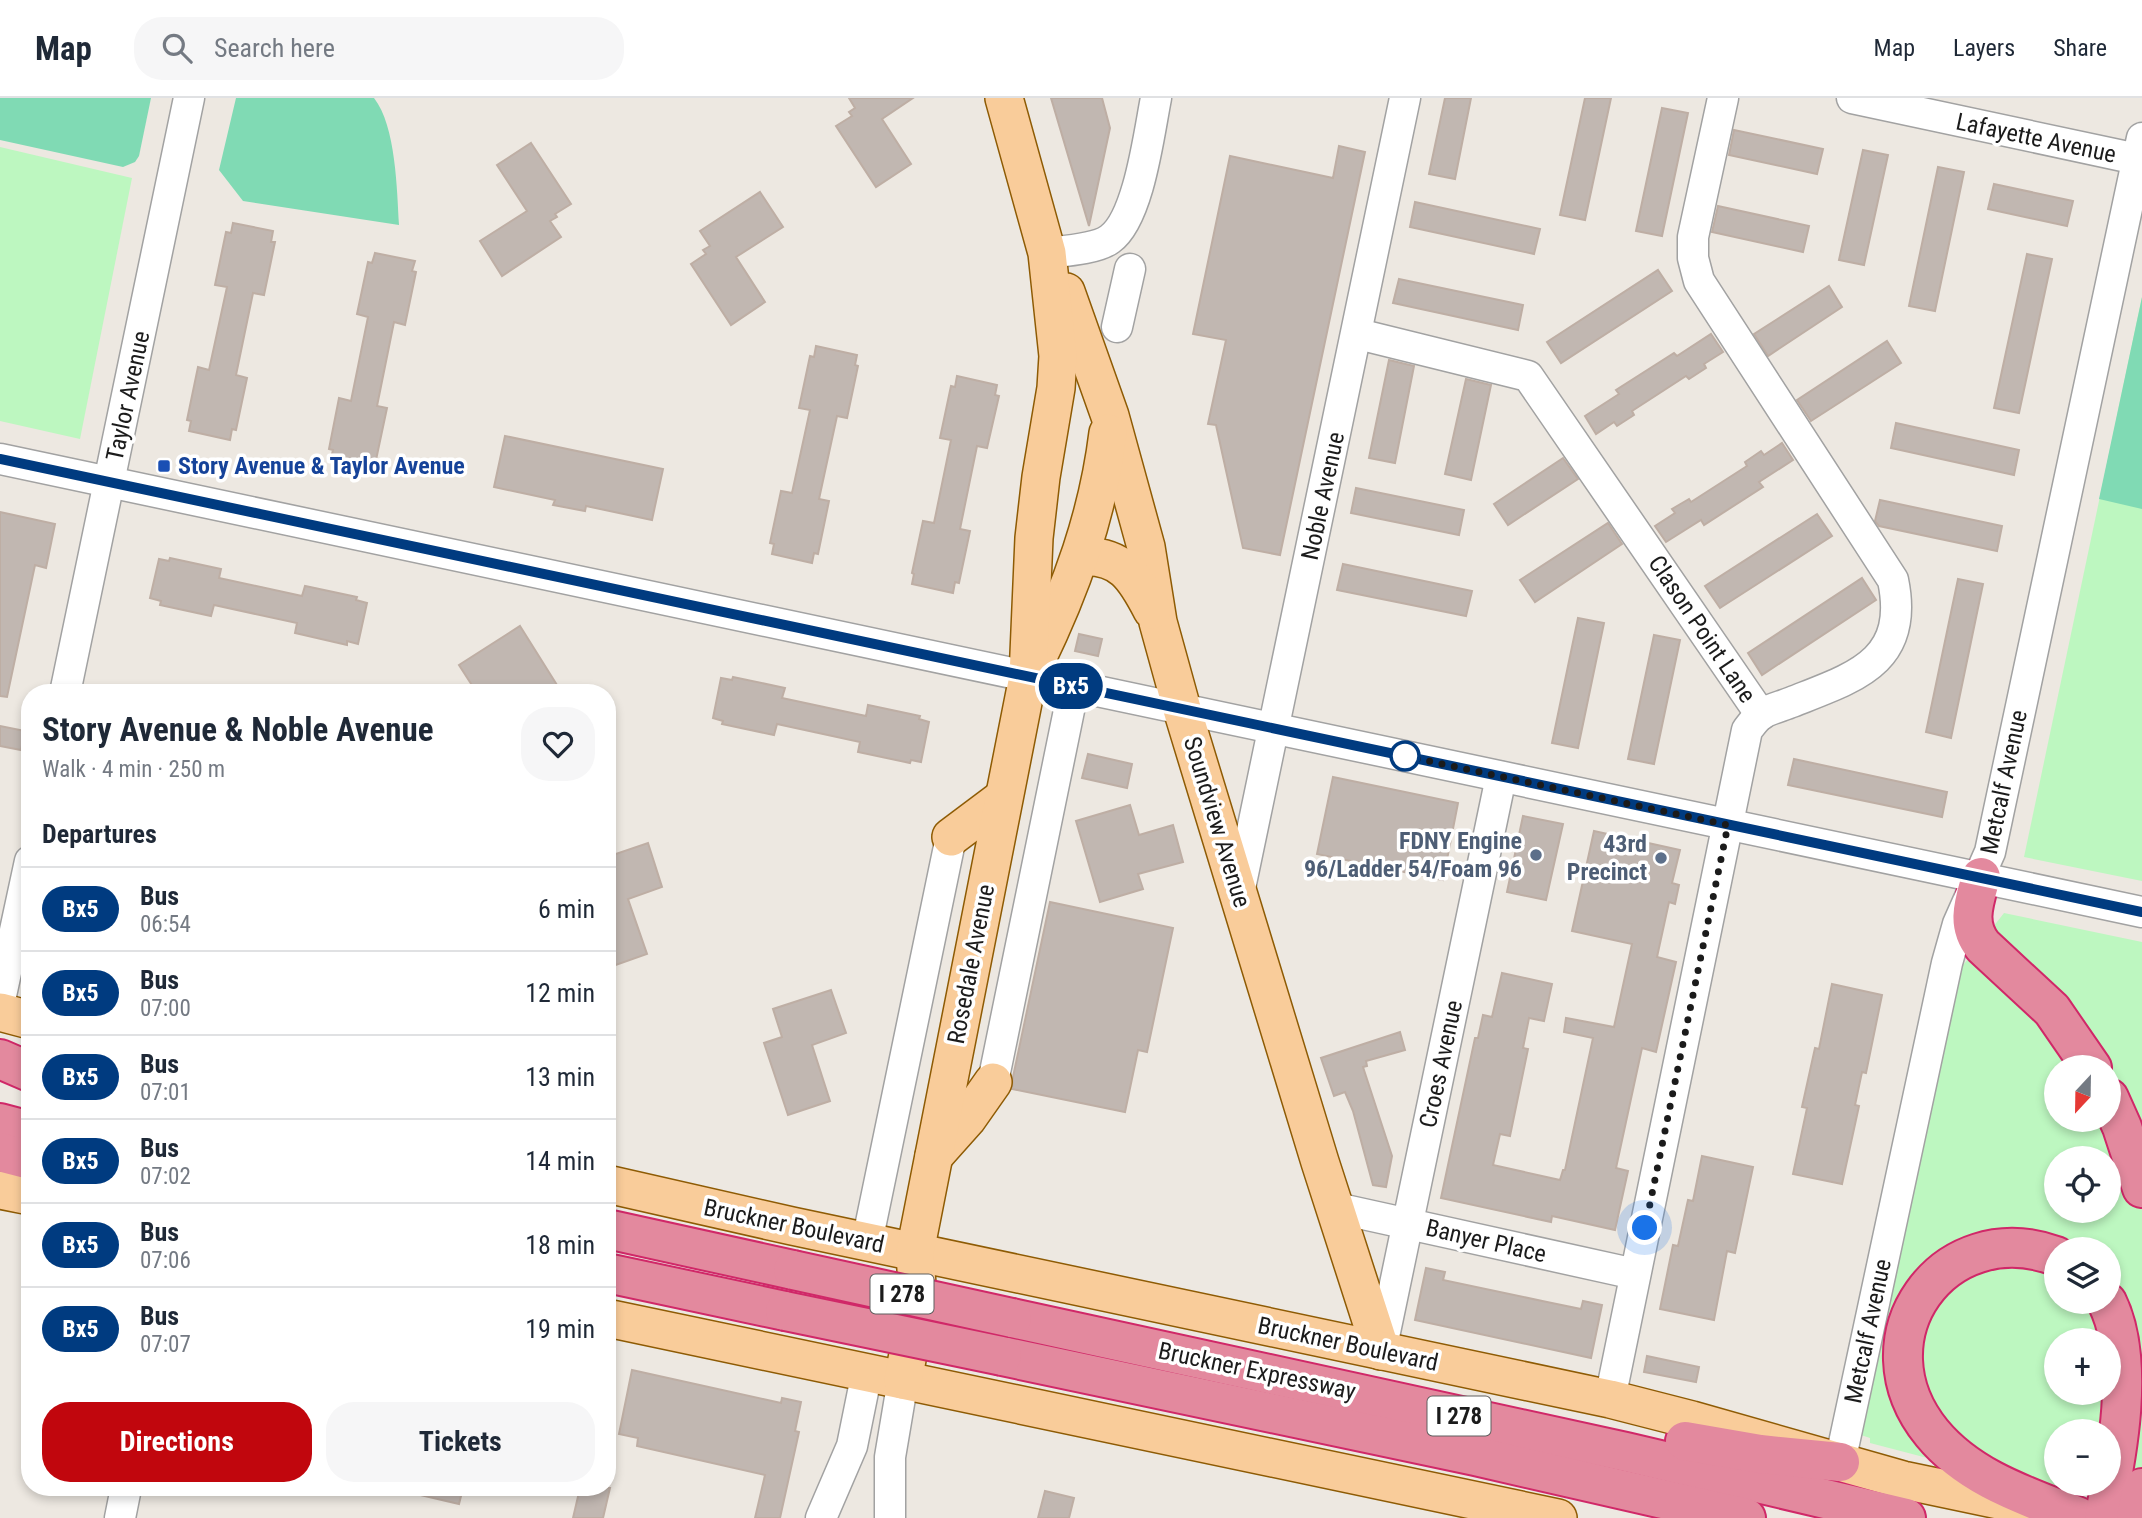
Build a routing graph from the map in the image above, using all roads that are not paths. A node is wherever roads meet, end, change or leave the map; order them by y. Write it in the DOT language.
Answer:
graph roads {
  1 [pos="189,98"];
  2 [pos="1004,98"];
  3 [pos="1156,98"];
  4 [pos="1405,98"];
  5 [pos="1723,98"];
  6 [pos="1852,98"];
  7 [pos="2140,149"];
  8 [pos="1048,253"];
  9 [pos="1130,269"];
  10 [pos="1117,327"];
  11 [pos="1358,334"];
  12 [pos="1110,416"];
  13 [pos="0,459"];
  14 [pos="1041,477"];
  15 [pos="110,482"];
  16 [pos="1081,557"];
  17 [pos="1158,622"];
  18 [pos="1028,677"];
  19 [pos="67,684"];
  20 [pos="1074,686"];
  21 [pos="1182,709"];
  22 [pos="1761,715"];
  23 [pos="1274,729"];
  24 [pos="1501,776"];
  25 [pos="1003,798"];
  26 [pos="1728,825"];
  27 [pos="951,837"];
  28 [pos="1981,877"];
  29 [pos="1239,893"];
  30 [pos="21,903"];
  31 [pos="2142,912"];
  32 [pos="0,1000"];
  33 [pos="0,1012"];
  34 [pos="21,1018"];
  35 [pos="2083,1055"];
  36 [pos="0,1059"];
  37 [pos="21,1068"];
  38 [pos="0,1080"];
  39 [pos="993,1082"];
  40 [pos="21,1086"];
  41 [pos="0,1123"];
  42 [pos="2121,1125"];
  43 [pos="21,1129"];
  44 [pos="0,1152"];
  45 [pos="934,1157"];
  46 [pos="21,1158"];
  47 [pos="616,1186"];
  48 [pos="2142,1188"];
  49 [pos="0,1190"];
  50 [pos="21,1194"];
  51 [pos="1336,1208"];
  52 [pos="1407,1224"];
  53 [pos="616,1231"];
  54 [pos="867,1242"];
  55 [pos="915,1252"];
  56 [pos="2044,1253"];
  57 [pos="616,1275"];
  58 [pos="1635,1275"];
  59 [pos="2112,1314"];
  60 [pos="1012,1318"];
  61 [pos="616,1320"];
  62 [pos="1381,1351"];
  63 [pos="867,1373"];
  64 [pos="902,1380"];
  65 [pos="2142,1385"];
  66 [pos="1610,1399"];
  67 [pos="1840,1462"];
  68 [pos="124,1496"];
  69 [pos="1418,1503"];
  70 [pos="2113,1509"];
  71 [pos="120,1518"];
  72 [pos="821,1518"];
  73 [pos="890,1518"];
  74 [pos="1558,1518"];
  75 [pos="1746,1518"];
  76 [pos="1906,1518"];
  1 -- 15 [label="street, Taylor Avenue"];
  2 -- 8 [label="main road, Soundview Avenue"];
  3 -- 8 [label="street"];
  4 -- 11 [label="street, Noble Avenue"];
  5 -- 22 [label="street, Clason Point Lane"];
  6 -- 7 [label="street, Lafayette Avenue"];
  7 -- 28 [label="street, Metcalf Avenue"];
  8 -- 12 [label="main road, Soundview Avenue"];
  8 -- 14 [label="main road, Soundview Avenue"];
  9 -- 10 [label="street"];
  11 -- 22 [label="street, Clason Point Lane"];
  11 -- 23 [label="street, Noble Avenue"];
  12 -- 16 [label="main road, Rosedale Avenue"];
  12 -- 17 [label="main road, Soundview Avenue"];
  13 -- 15 [label="street"];
  14 -- 18 [label="main road, Rosedale Avenue"];
  15 -- 18 [label="street"];
  15 -- 19 [label="street, Taylor Avenue"];
  16 -- 17 [label="main road"];
  16 -- 18 [label="main road, Rosedale Avenue"];
  17 -- 21 [label="main road, Soundview Avenue"];
  18 -- 20 [label="street"];
  18 -- 25 [label="main road, Rosedale Avenue"];
  20 -- 21 [label="street"];
  20 -- 39 [label="street, Rosedale Avenue"];
  21 -- 23 [label="street"];
  21 -- 29 [label="main road, Soundview Avenue"];
  22 -- 26 [label="street"];
  23 -- 24 [label="street"];
  23 -- 29 [label="street, Noble Avenue"];
  24 -- 26 [label="street"];
  24 -- 52 [label="street, Croes Avenue"];
  25 -- 27 [label="main road"];
  25 -- 45 [label="main road, Rosedale Avenue"];
  26 -- 28 [label="street"];
  26 -- 58 [label="street"];
  27 -- 54 [label="street, Rosedale Avenue"];
  28 -- 31 [label="street"];
  28 -- 35 [label="highway"];
  28 -- 67 [label="street, Metcalf Avenue"];
  29 -- 51 [label="main road, Soundview Avenue"];
  30 -- 32 [label="street"];
  33 -- 34 [label="main road"];
  36 -- 37 [label="highway"];
  38 -- 40 [label="highway"];
  39 -- 45 [label="main road"];
  41 -- 43 [label="highway"];
  42 -- 48 [label="highway"];
  44 -- 46 [label="highway"];
  45 -- 55 [label="main road, Rosedale Avenue"];
  47 -- 54 [label="main road, Bruckner Boulevard"];
  49 -- 50 [label="main road"];
  51 -- 52 [label="street, Banyer Place"];
  51 -- 62 [label="main road, Soundview Avenue"];
  52 -- 58 [label="street, Banyer Place"];
  52 -- 62 [label="street, Croes Avenue"];
  53 -- 60 [label="highway, Bruckner Expressway / I 278, bridge"];
  54 -- 55 [label="main road, Bruckner Boulevard"];
  55 -- 62 [label="main road, Bruckner Boulevard"];
  55 -- 63 [label="main road, Rosedale Avenue"];
  55 -- 64 [label="main road, Rosedale Avenue"];
  56 -- 70 [label="highway"];
  57 -- 75 [label="highway, Bruckner Expressway / I 278, bridge"];
  58 -- 66 [label="street"];
  59 -- 70 [label="highway"];
  60 -- 67 [label="highway"];
  60 -- 76 [label="highway, Bruckner Expressway / I 278"];
  61 -- 63 [label="main road"];
  62 -- 66 [label="main road, Bruckner Boulevard"];
  63 -- 64 [label="main road"];
  63 -- 72 [label="street, Rosedale Avenue"];
  64 -- 69 [label="main road"];
  64 -- 73 [label="street, Rosedale Avenue"];
  65 -- 70 [label="highway"];
  66 -- 67 [label="main road, Bruckner Boulevard"];
  67 -- 70 [label="main road, Bruckner Boulevard"];
  68 -- 71 [label="street"];
  69 -- 74 [label="main road"];
}
